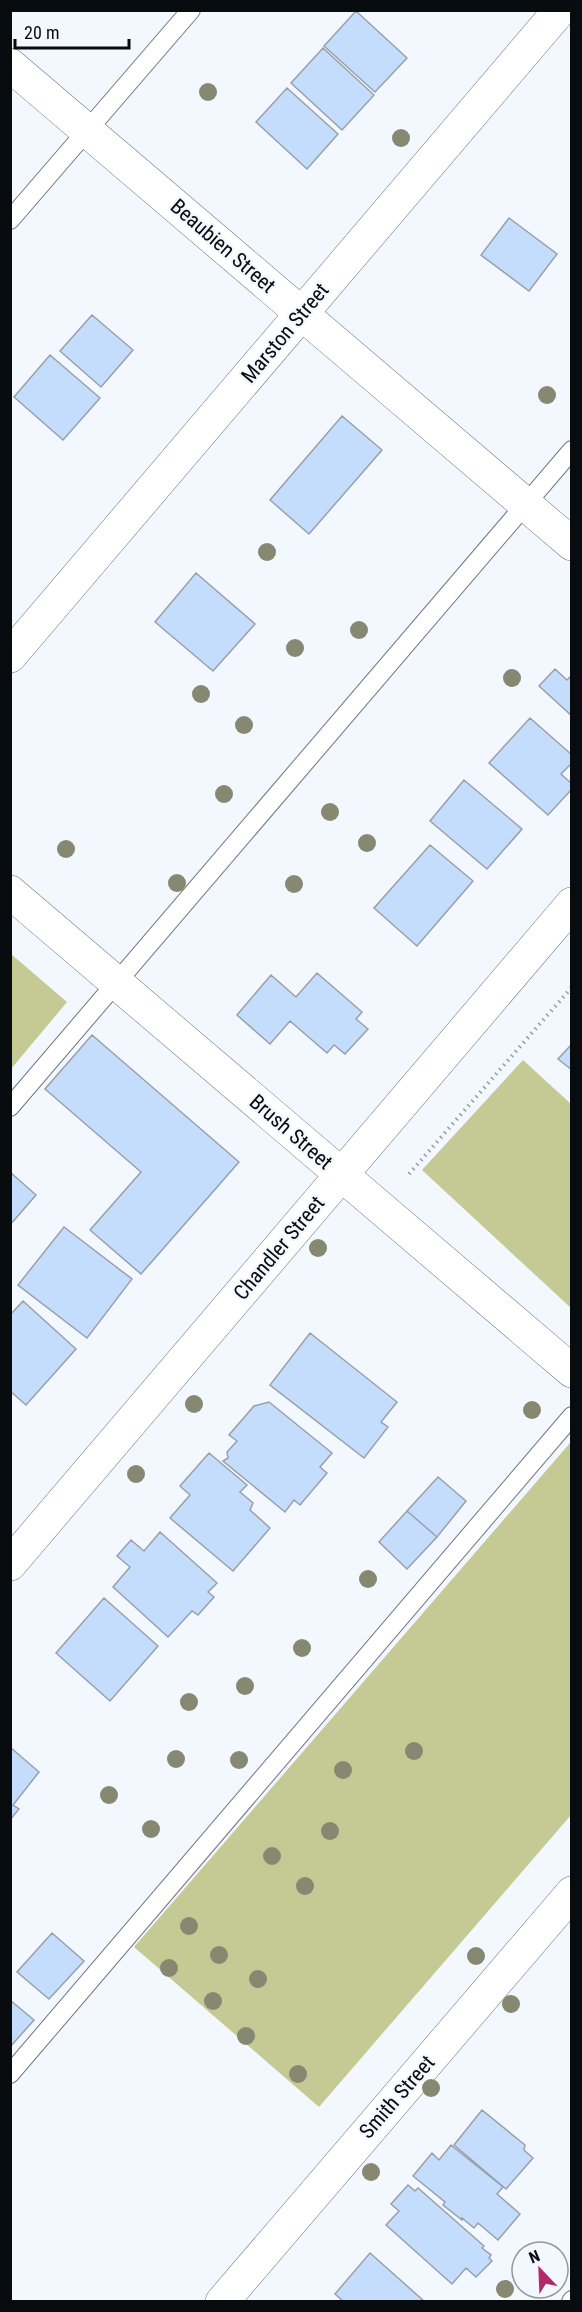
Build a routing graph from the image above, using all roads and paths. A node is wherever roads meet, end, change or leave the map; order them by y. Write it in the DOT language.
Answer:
graph roads {
  1 [pos="191,10"];
  2 [pos="560,10"];
  3 [pos="10,65"];
  4 [pos="88,131"];
  5 [pos="10,220"];
  6 [pos="302,314"];
  7 [pos="572,450"];
  8 [pos="525,505"];
  9 [pos="572,544"];
  10 [pos="10,656"];
  11 [pos="10,892"];
  12 [pos="572,904"];
  13 [pos="117,983"];
  14 [pos="572,987"];
  15 [pos="10,1107"];
  16 [pos="409,1174"];
  17 [pos="341,1175"];
  18 [pos="572,1371"];
  19 [pos="572,1416"];
  20 [pos="10,1564"];
  21 [pos="572,1893"];
  22 [pos="10,2074"];
  23 [pos="222,2301"];
  1 -- 4 [label="lane"];
  2 -- 6 [label="street, Marston Street"];
  3 -- 4 [label="street, Beaubien Street"];
  4 -- 5 [label="lane"];
  4 -- 6 [label="street, Beaubien Street"];
  6 -- 8 [label="street, Beaubien Street"];
  6 -- 10 [label="street, Marston Street"];
  7 -- 8 [label="lane"];
  8 -- 9 [label="street, Beaubien Street"];
  8 -- 13 [label="lane"];
  11 -- 13 [label="street, Brush Street"];
  12 -- 17 [label="street, Chandler Street"];
  13 -- 15 [label="lane"];
  13 -- 17 [label="street, Brush Street"];
  14 -- 16 [label="path"];
  17 -- 18 [label="street, Brush Street"];
  17 -- 20 [label="street, Chandler Street"];
  19 -- 22 [label="lane"];
  21 -- 23 [label="street, Smith Street"];
}
